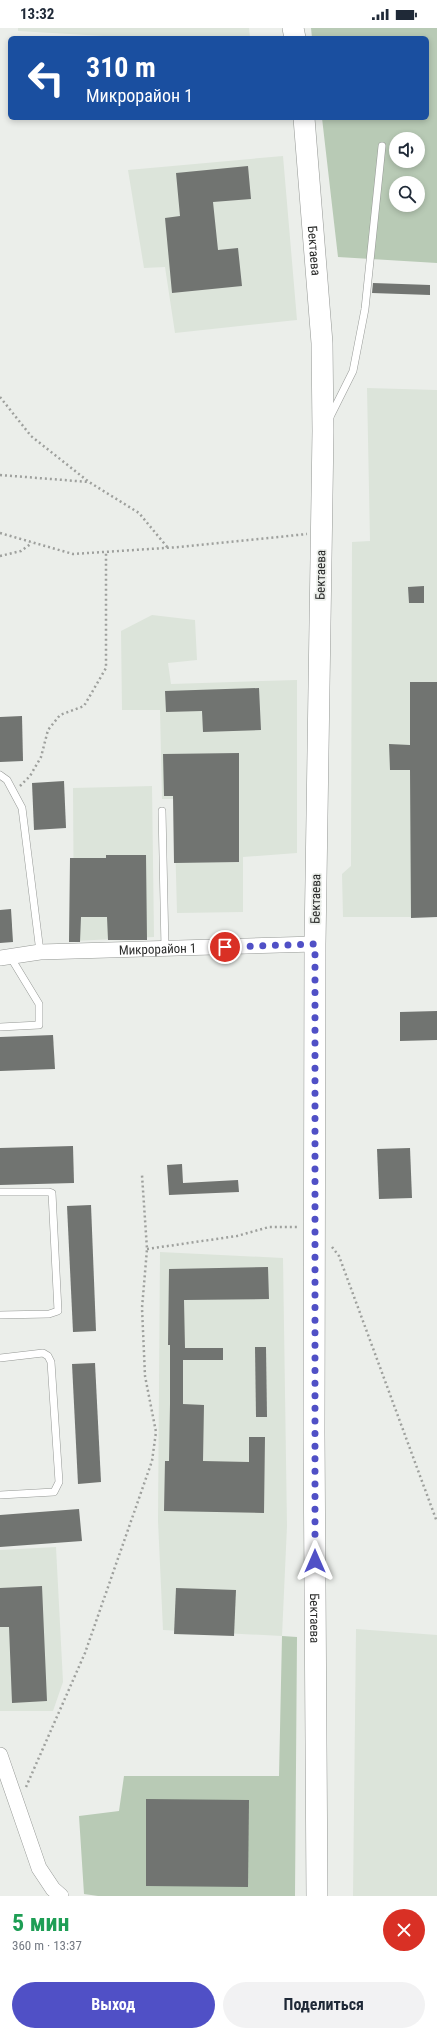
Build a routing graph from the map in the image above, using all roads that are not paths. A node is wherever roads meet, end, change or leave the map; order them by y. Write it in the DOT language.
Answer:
graph roads {
  1 [pos="304,120"];
  2 [pos="382,146"];
  3 [pos="323,431"];
  4 [pos="0,775"];
  5 [pos="162,811"];
  6 [pos="315,944"];
  7 [pos="165,948"];
  8 [pos="40,952"];
  9 [pos="6,958"];
  10 [pos="0,1027"];
  11 [pos="0,1192"];
  12 [pos="0,1315"];
  13 [pos="0,1358"];
  14 [pos="0,1495"];
  15 [pos="0,1755"];
  16 [pos="314,1890"];
  17 [pos="61,1896"];
  1 -- 3 [label="street, Бектаева"];
  2 -- 3 [label="lane"];
  3 -- 6 [label="street, Бектаева"];
  4 -- 8 [label="lane"];
  5 -- 7 [label="lane"];
  6 -- 7 [label="street, Микрорайон 1"];
  6 -- 16 [label="street, Бектаева"];
  7 -- 8 [label="street, Микрорайон 1"];
  8 -- 9 [label="street, Микрорайон 1"];
  9 -- 10 [label="lane"];
  11 -- 12 [label="lane"];
  13 -- 14 [label="lane"];
  15 -- 17 [label="street"];
}
